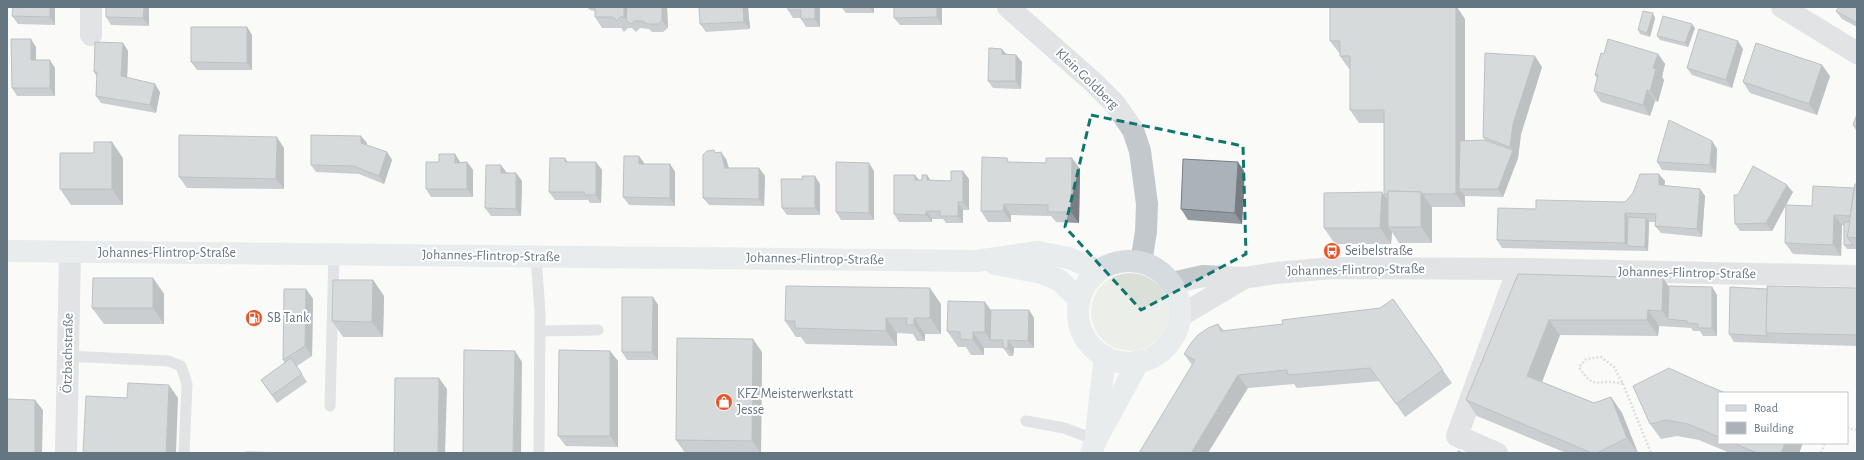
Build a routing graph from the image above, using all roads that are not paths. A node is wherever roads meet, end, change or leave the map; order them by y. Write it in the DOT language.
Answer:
graph roads {
  1 [pos="91,7"];
  2 [pos="1008,7"];
  3 [pos="1782,7"];
  4 [pos="91,35"];
  5 [pos="1857,53"];
  6 [pos="7,251"];
  7 [pos="70,253"];
  8 [pos="334,254"];
  9 [pos="536,256"];
  10 [pos="976,261"];
  11 [pos="1141,262"];
  12 [pos="1518,269"];
  13 [pos="1099,271"];
  14 [pos="1857,276"];
  15 [pos="1244,278"];
  16 [pos="1172,283"];
  17 [pos="1080,300"];
  18 [pos="1180,316"];
  19 [pos="598,330"];
  20 [pos="540,331"];
  21 [pos="68,356"];
  22 [pos="1105,356"];
  23 [pos="1139,361"];
  24 [pos="330,406"];
  25 [pos="1026,421"];
  26 [pos="1093,446"];
  27 [pos="539,452"];
  28 [pos="66,453"];
  29 [pos="184,453"];
  30 [pos="1497,453"];
  1 -- 4 [label="street"];
  2 -- 11 [label="street, Klein Goldberg"];
  3 -- 5 [label="street"];
  6 -- 7 [label="main road, Johannes-Flintrop-Straße"];
  7 -- 8 [label="main road, Johannes-Flintrop-Straße"];
  7 -- 21 [label="street, Ötzbachstraße"];
  8 -- 9 [label="main road, Johannes-Flintrop-Straße"];
  8 -- 24 [label="lane"];
  9 -- 10 [label="main road, Johannes-Flintrop-Straße"];
  9 -- 20 [label="lane"];
  10 -- 13 [label="main road, Johannes-Flintrop-Straße"];
  10 -- 17 [label="main road, Johannes-Flintrop-Straße"];
  11 -- 13 [label="main road"];
  11 -- 16 [label="main road"];
  12 -- 14 [label="street, Johannes-Flintrop-Straße"];
  12 -- 15 [label="street, Johannes-Flintrop-Straße"];
  12 -- 30 [label="street"];
  13 -- 17 [label="main road"];
  15 -- 16 [label="street, Johannes-Flintrop-Straße"];
  15 -- 18 [label="street, Johannes-Flintrop-Straße"];
  16 -- 18 [label="main road"];
  17 -- 22 [label="main road"];
  18 -- 23 [label="main road"];
  19 -- 20 [label="lane"];
  20 -- 27 [label="lane"];
  21 -- 28 [label="street, Ötzbachstraße"];
  21 -- 29 [label="lane"];
  22 -- 23 [label="main road"];
  22 -- 26 [label="main road"];
  23 -- 26 [label="main road"];
  25 -- 26 [label="lane"];
}
